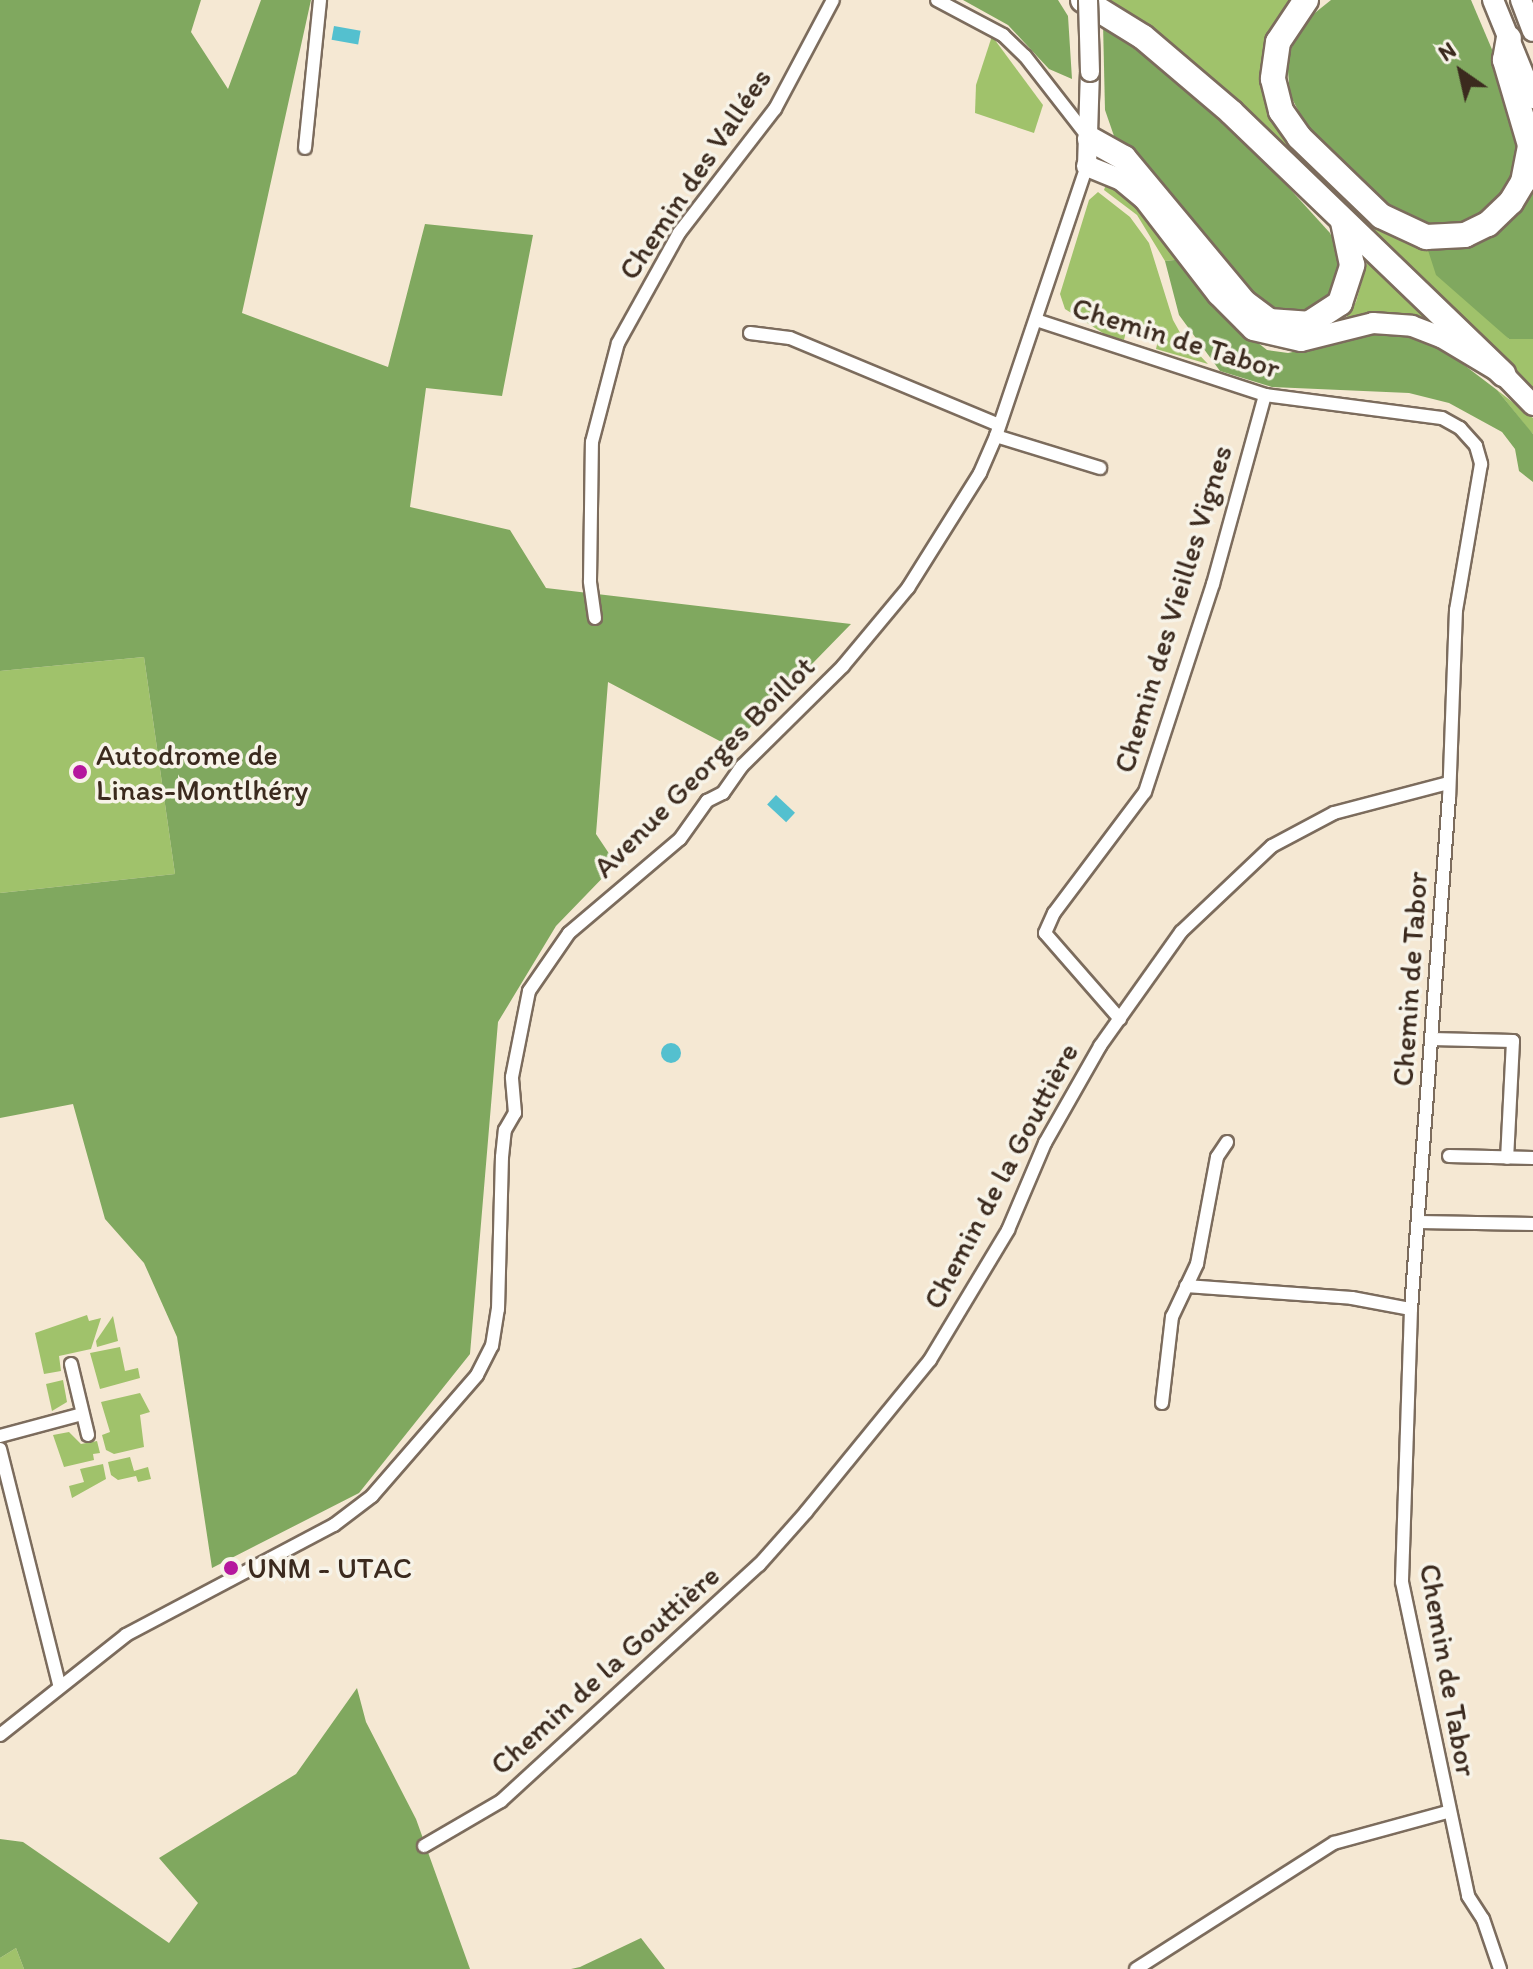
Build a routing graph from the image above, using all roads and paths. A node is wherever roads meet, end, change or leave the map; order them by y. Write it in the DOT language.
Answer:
graph roads {
  1 [pos="320,0"];
  2 [pos="833,0"];
  3 [pos="937,0"];
  4 [pos="1085,0"];
  5 [pos="1306,0"];
  6 [pos="1493,0"];
  7 [pos="1521,0"];
  8 [pos="1533,30"];
  9 [pos="1507,34"];
  10 [pos="1533,98"];
  11 [pos="1090,139"];
  12 [pos="305,148"];
  13 [pos="1087,166"];
  14 [pos="1342,220"];
  15 [pos="1036,320"];
  16 [pos="750,333"];
  17 [pos="1503,374"];
  18 [pos="1265,395"];
  19 [pos="1533,405"];
  20 [pos="998,431"];
  21 [pos="1100,468"];
  22 [pos="595,618"];
  23 [pos="1448,783"];
  24 [pos="1120,1019"];
  25 [pos="1432,1039"];
  26 [pos="1227,1142"];
  27 [pos="1449,1156"];
  28 [pos="1507,1158"];
  29 [pos="1533,1158"];
  30 [pos="1419,1222"];
  31 [pos="1533,1224"];
  32 [pos="1186,1286"];
  33 [pos="1411,1309"];
  34 [pos="71,1364"];
  35 [pos="1162,1403"];
  36 [pos="82,1414"];
  37 [pos="88,1435"];
  38 [pos="0,1436"];
  39 [pos="0,1449"];
  40 [pos="59,1684"];
  41 [pos="0,1735"];
  42 [pos="1447,1812"];
  43 [pos="424,1846"];
  44 [pos="1136,1969"];
  45 [pos="1500,1969"];
  1 -- 12 [label="street"];
  2 -- 22 [label="street, Chemin des Vallées"];
  3 -- 11 [label="street"];
  4 -- 11 [label="street, Avenue Georges Boillot, bridge"];
  4 -- 14 [label="highway"];
  5 -- 9 [label="highway"];
  6 -- 9 [label="main road"];
  7 -- 8 [label="main road"];
  9 -- 10 [label="main road"];
  11 -- 13 [label="street, Avenue Georges Boillot"];
  11 -- 14 [label="highway"];
  13 -- 15 [label="street, Avenue Georges Boillot"];
  13 -- 17 [label="main road"];
  14 -- 17 [label="highway"];
  15 -- 18 [label="street, Chemin de Tabor"];
  15 -- 20 [label="street, Avenue Georges Boillot"];
  16 -- 20 [label="street"];
  17 -- 19 [label="main road"];
  18 -- 23 [label="street, Chemin de Tabor"];
  18 -- 24 [label="street, Chemin des Vieilles Vignes"];
  20 -- 21 [label="street"];
  20 -- 40 [label="street, Avenue Georges Boillot"];
  23 -- 24 [label="street, Chemin de la Gouttière"];
  23 -- 25 [label="street, Chemin de Tabor"];
  24 -- 43 [label="street, Chemin de la Gouttière"];
  25 -- 28 [label="street"];
  25 -- 30 [label="street, Chemin de Tabor"];
  26 -- 32 [label="street"];
  27 -- 28 [label="street"];
  28 -- 29 [label="street"];
  30 -- 31 [label="street"];
  30 -- 33 [label="street, Chemin de Tabor"];
  32 -- 33 [label="street"];
  32 -- 35 [label="street"];
  33 -- 42 [label="street, Chemin de Tabor"];
  34 -- 36 [label="street"];
  36 -- 37 [label="street"];
  36 -- 38 [label="street"];
  39 -- 40 [label="street"];
  40 -- 41 [label="street, Avenue Georges Boillot"];
  42 -- 44 [label="street"];
  42 -- 45 [label="street, Chemin de Tabor"];
}
